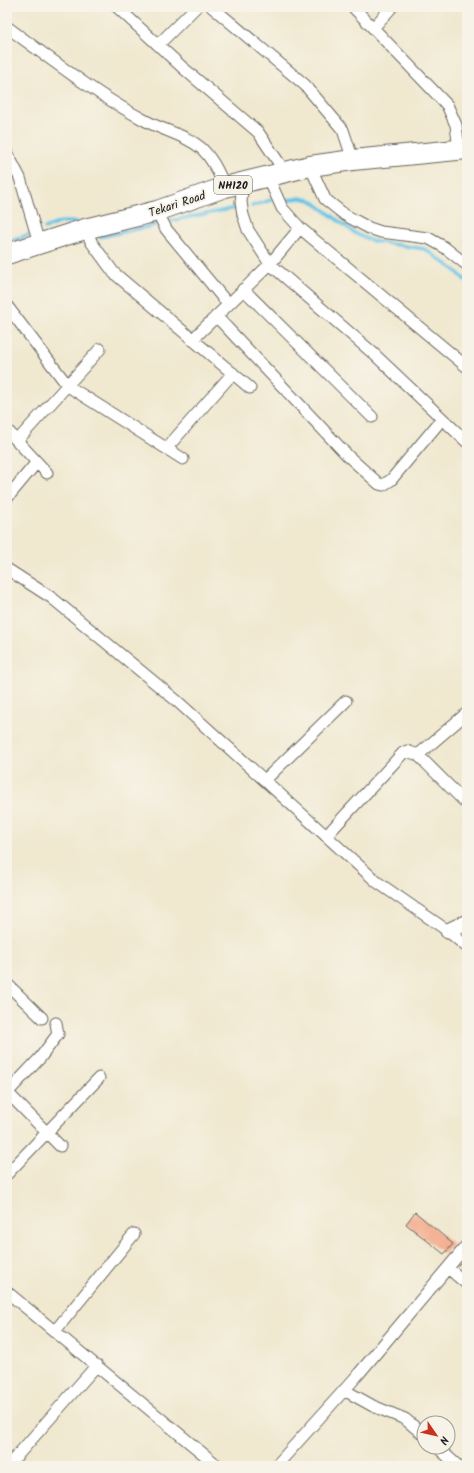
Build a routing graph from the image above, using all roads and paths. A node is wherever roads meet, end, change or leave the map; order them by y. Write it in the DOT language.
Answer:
graph roads {
  1 [pos="117,7"];
  2 [pos="196,7"];
  3 [pos="212,7"];
  4 [pos="352,7"];
  5 [pos="392,7"];
  6 [pos="7,27"];
  7 [pos="373,28"];
  8 [pos="158,45"];
  9 [pos="463,149"];
  10 [pos="7,153"];
  11 [pos="353,160"];
  12 [pos="310,166"];
  13 [pos="277,174"];
  14 [pos="234,185"];
  15 [pos="157,211"];
  16 [pos="300,228"];
  17 [pos="85,229"];
  18 [pos="39,243"];
  19 [pos="7,254"];
  20 [pos="270,264"];
  21 [pos="467,265"];
  22 [pos="243,289"];
  23 [pos="228,304"];
  24 [pos="7,306"];
  25 [pos="216,316"];
  26 [pos="192,340"];
  27 [pos="100,348"];
  28 [pos="467,367"];
  29 [pos="233,373"];
  30 [pos="68,386"];
  31 [pos="250,388"];
  32 [pos="372,417"];
  33 [pos="442,419"];
  34 [pos="7,430"];
  35 [pos="17,441"];
  36 [pos="172,442"];
  37 [pos="467,442"];
  38 [pos="183,459"];
  39 [pos="37,462"];
  40 [pos="47,473"];
  41 [pos="7,498"];
  42 [pos="7,569"];
  43 [pos="346,701"];
  44 [pos="467,713"];
  45 [pos="418,755"];
  46 [pos="265,780"];
  47 [pos="467,804"];
  48 [pos="326,836"];
  49 [pos="467,922"];
  50 [pos="448,931"];
  51 [pos="467,947"];
  52 [pos="7,984"];
  53 [pos="42,1018"];
  54 [pos="56,1023"];
  55 [pos="99,1078"];
  56 [pos="7,1092"];
  57 [pos="47,1133"];
  58 [pos="60,1146"];
  59 [pos="7,1174"];
  60 [pos="134,1234"];
  61 [pos="467,1245"];
  62 [pos="448,1268"];
  63 [pos="467,1284"];
  64 [pos="7,1292"];
  65 [pos="55,1331"];
  66 [pos="97,1365"];
  67 [pos="344,1390"];
  68 [pos="416,1428"];
  69 [pos="445,1455"];
  70 [pos="8,1466"];
  71 [pos="218,1466"];
  72 [pos="276,1466"];
  73 [pos="458,1466"];
  1 -- 8 [label="street"];
  2 -- 8 [label="street"];
  3 -- 11 [label="street"];
  4 -- 7 [label="street"];
  5 -- 7 [label="street"];
  6 -- 14 [label="street"];
  7 -- 9 [label="street"];
  8 -- 13 [label="street"];
  9 -- 11 [label="highway, Tekari Road / NH120"];
  10 -- 18 [label="street"];
  11 -- 12 [label="highway, Tekari Road / NH120"];
  12 -- 13 [label="highway, Tekari Road / NH120"];
  12 -- 21 [label="street"];
  13 -- 14 [label="highway, Tekari Road / NH120"];
  13 -- 16 [label="street"];
  14 -- 15 [label="highway, Tekari Road / NH120"];
  14 -- 20 [label="street"];
  15 -- 17 [label="highway, Tekari Road / NH120"];
  15 -- 23 [label="street"];
  16 -- 20 [label="street"];
  16 -- 28 [label="street"];
  17 -- 18 [label="highway, Tekari Road / NH120"];
  17 -- 26 [label="street"];
  18 -- 19 [label="highway, Tekari Road / NH120"];
  20 -- 22 [label="street"];
  20 -- 33 [label="street"];
  22 -- 23 [label="street"];
  22 -- 32 [label="street"];
  23 -- 25 [label="street"];
  24 -- 30 [label="street"];
  25 -- 26 [label="street"];
  25 -- 33 [label="street"];
  26 -- 29 [label="street"];
  27 -- 30 [label="street"];
  29 -- 31 [label="street"];
  29 -- 36 [label="street"];
  30 -- 35 [label="street"];
  30 -- 38 [label="street"];
  33 -- 37 [label="street"];
  34 -- 35 [label="street"];
  35 -- 39 [label="street"];
  39 -- 40 [label="street"];
  39 -- 41 [label="street"];
  42 -- 46 [label="street"];
  43 -- 46 [label="street"];
  44 -- 45 [label="street"];
  45 -- 47 [label="street"];
  45 -- 48 [label="street"];
  46 -- 48 [label="street"];
  48 -- 50 [label="street"];
  49 -- 50 [label="street"];
  50 -- 51 [label="street"];
  52 -- 53 [label="street"];
  54 -- 56 [label="street"];
  55 -- 57 [label="street"];
  56 -- 57 [label="street"];
  57 -- 58 [label="street"];
  57 -- 59 [label="street"];
  60 -- 65 [label="street"];
  61 -- 62 [label="street"];
  62 -- 63 [label="street"];
  62 -- 67 [label="street"];
  64 -- 65 [label="street"];
  65 -- 66 [label="street"];
  66 -- 70 [label="street"];
  66 -- 71 [label="street"];
  67 -- 68 [label="street"];
  67 -- 72 [label="street"];
  69 -- 73 [label="street"];
}
